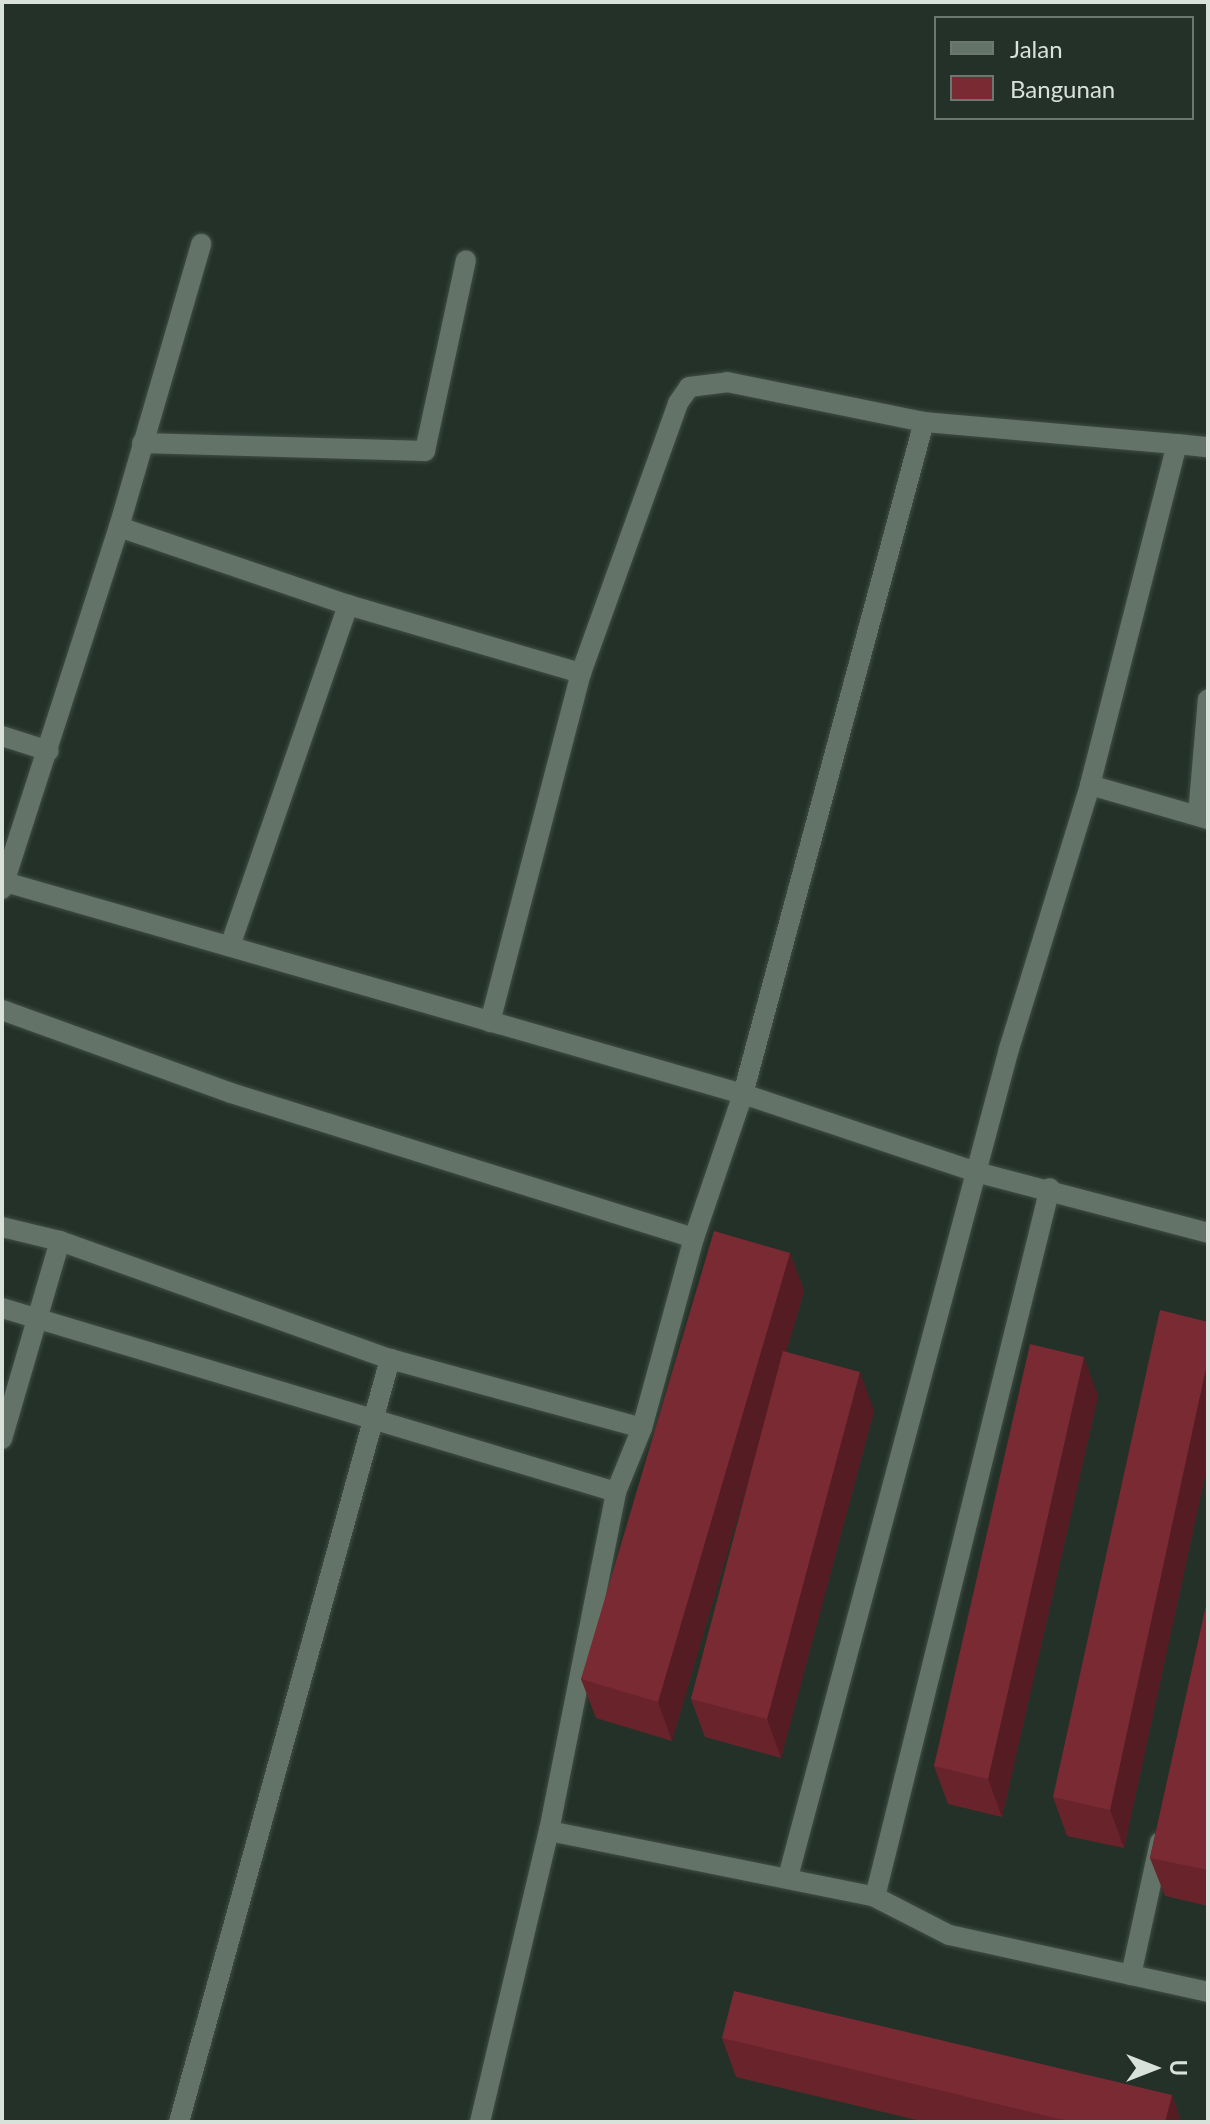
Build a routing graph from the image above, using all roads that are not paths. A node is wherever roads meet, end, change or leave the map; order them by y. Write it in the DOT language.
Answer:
graph roads {
  1 [pos="201,244"];
  2 [pos="466,260"];
  3 [pos="924,422"];
  4 [pos="142,443"];
  5 [pos="1177,444"];
  6 [pos="1208,447"];
  7 [pos="119,527"];
  8 [pos="348,605"];
  9 [pos="581,673"];
  10 [pos="1208,699"];
  11 [pos="2,736"];
  12 [pos="49,751"];
  13 [pos="1090,785"];
  14 [pos="1203,817"];
  15 [pos="4,886"];
  16 [pos="230,946"];
  17 [pos="2,1010"];
  18 [pos="490,1022"];
  19 [pos="743,1094"];
  20 [pos="976,1172"];
  21 [pos="1050,1188"];
  22 [pos="2,1227"];
  23 [pos="1208,1233"];
  24 [pos="694,1238"];
  25 [pos="60,1241"];
  26 [pos="2,1308"];
  27 [pos="34,1317"];
  28 [pos="390,1359"];
  29 [pos="371,1419"];
  30 [pos="642,1428"];
  31 [pos="2,1439"];
  32 [pos="616,1492"];
  33 [pos="1165,1819"];
  34 [pos="549,1831"];
  35 [pos="788,1877"];
  36 [pos="875,1897"];
  37 [pos="1131,1975"];
  38 [pos="1208,1992"];
  39 [pos="179,2122"];
  40 [pos="480,2122"];
  1 -- 4 [label="street"];
  2 -- 4 [label="street"];
  3 -- 5 [label="street"];
  3 -- 9 [label="street"];
  3 -- 19 [label="street"];
  4 -- 7 [label="street"];
  5 -- 6 [label="street"];
  5 -- 13 [label="street"];
  7 -- 8 [label="street"];
  7 -- 12 [label="street"];
  8 -- 9 [label="street"];
  8 -- 16 [label="street"];
  9 -- 18 [label="street"];
  10 -- 14 [label="street"];
  11 -- 12 [label="street"];
  12 -- 15 [label="street"];
  13 -- 14 [label="street"];
  13 -- 20 [label="street"];
  15 -- 16 [label="street"];
  16 -- 18 [label="street"];
  17 -- 24 [label="street"];
  18 -- 19 [label="street"];
  19 -- 20 [label="street"];
  19 -- 24 [label="street"];
  20 -- 21 [label="street"];
  20 -- 35 [label="street"];
  21 -- 23 [label="street"];
  21 -- 36 [label="street"];
  22 -- 25 [label="street"];
  24 -- 30 [label="street"];
  25 -- 27 [label="street"];
  25 -- 28 [label="street"];
  26 -- 27 [label="street"];
  27 -- 29 [label="street"];
  27 -- 31 [label="street"];
  28 -- 29 [label="street"];
  28 -- 30 [label="street"];
  29 -- 32 [label="street"];
  29 -- 39 [label="street"];
  30 -- 32 [label="street"];
  32 -- 34 [label="street"];
  33 -- 37 [label="street"];
  34 -- 35 [label="street"];
  34 -- 40 [label="street"];
  35 -- 36 [label="street"];
  36 -- 37 [label="street"];
  37 -- 38 [label="street"];
}
